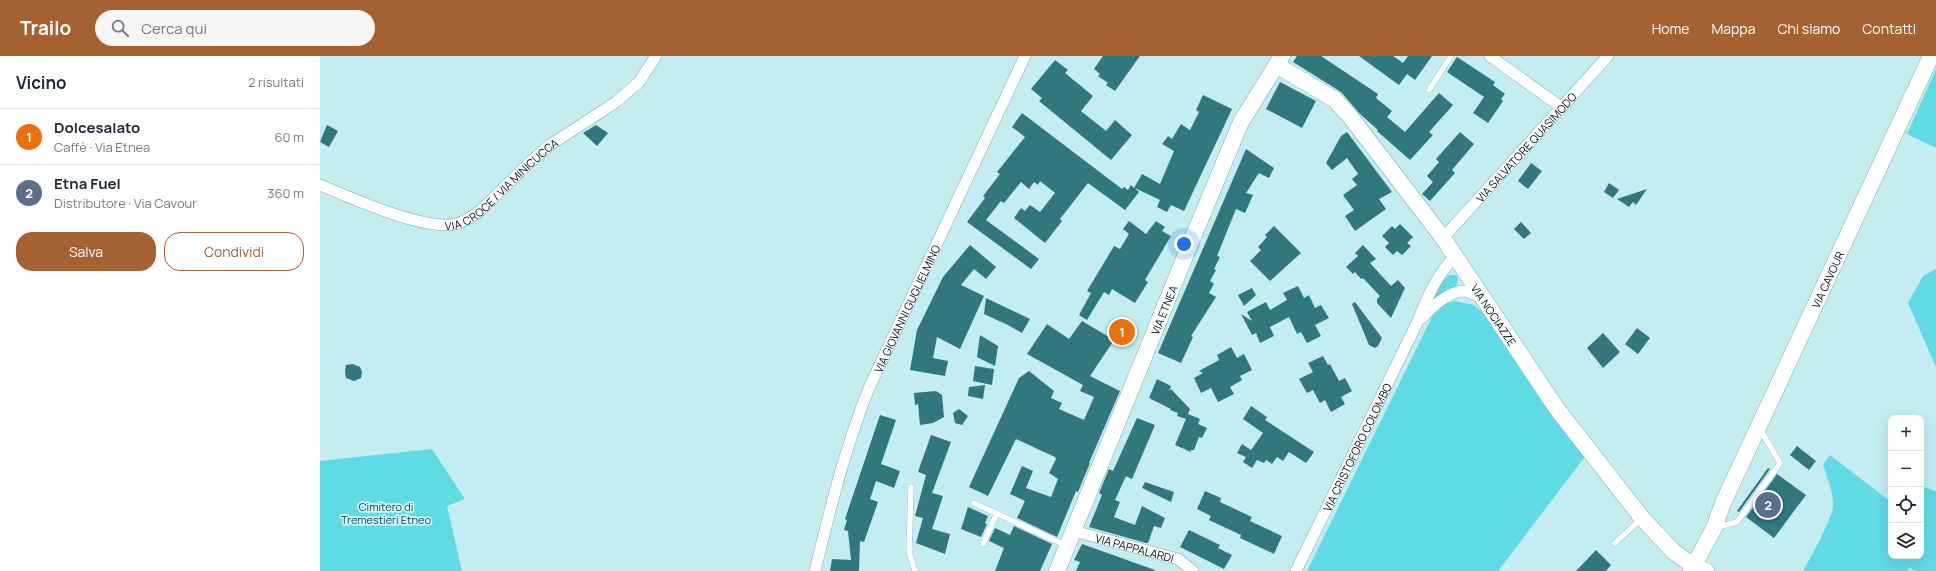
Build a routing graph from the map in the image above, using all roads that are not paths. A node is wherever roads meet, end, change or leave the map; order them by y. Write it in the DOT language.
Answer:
graph roads {
  1 [pos="656,56"];
  2 [pos="1025,56"];
  3 [pos="1451,56"];
  4 [pos="1490,56"];
  5 [pos="1608,56"];
  6 [pos="1931,56"];
  7 [pos="1279,61"];
  8 [pos="1428,90"];
  9 [pos="1561,107"];
  10 [pos="320,185"];
  11 [pos="1443,238"];
  12 [pos="1455,256"];
  13 [pos="1467,284"];
  14 [pos="1418,323"];
  15 [pos="1758,427"];
  16 [pos="912,487"];
  17 [pos="974,503"];
  18 [pos="1723,503"];
  19 [pos="997,513"];
  20 [pos="1642,518"];
  21 [pos="1714,528"];
  22 [pos="1074,531"];
  23 [pos="1615,543"];
  24 [pos="982,544"];
  25 [pos="1068,546"];
  26 [pos="1697,569"];
  27 [pos="815,571"];
  28 [pos="915,571"];
  29 [pos="1057,571"];
  30 [pos="1193,571"];
  31 [pos="1296,571"];
  1 -- 10 [label="street, VIA CROCE / VIA MINICUCCA"];
  2 -- 27 [label="street, VIA GIOVANNI GUGLIELMINO"];
  3 -- 8 [label="lane"];
  4 -- 9 [label="street"];
  5 -- 9 [label="street, VIA SALVATORE QUASIMODO"];
  6 -- 15 [label="street, VIA CAVOUR"];
  7 -- 11 [label="street, VIA NOCIAZZE"];
  7 -- 22 [label="street, VIA ETNEA"];
  9 -- 11 [label="street, VIA SALVATORE QUASIMODO"];
  11 -- 12 [label="street, VIA NOCIAZZE"];
  12 -- 13 [label="street, VIA NOCIAZZE"];
  12 -- 14 [label="street"];
  13 -- 14 [label="street"];
  13 -- 20 [label="street, VIA NOCIAZZE"];
  14 -- 31 [label="street, VIA CRISTOFORO COLOMBO"];
  15 -- 18 [label="street, VIA CAVOUR"];
  15 -- 21 [label="lane"];
  16 -- 28 [label="lane"];
  17 -- 19 [label="lane"];
  18 -- 21 [label="street"];
  18 -- 26 [label="street"];
  19 -- 24 [label="lane"];
  19 -- 25 [label="lane"];
  20 -- 23 [label="lane"];
  20 -- 26 [label="street, VIA NOCIAZZE"];
  21 -- 26 [label="street"];
  22 -- 25 [label="street, VIA ETNEA"];
  22 -- 30 [label="street, VIA PAPPALARDI"];
  25 -- 29 [label="street, VIA ETNEA"];
}
